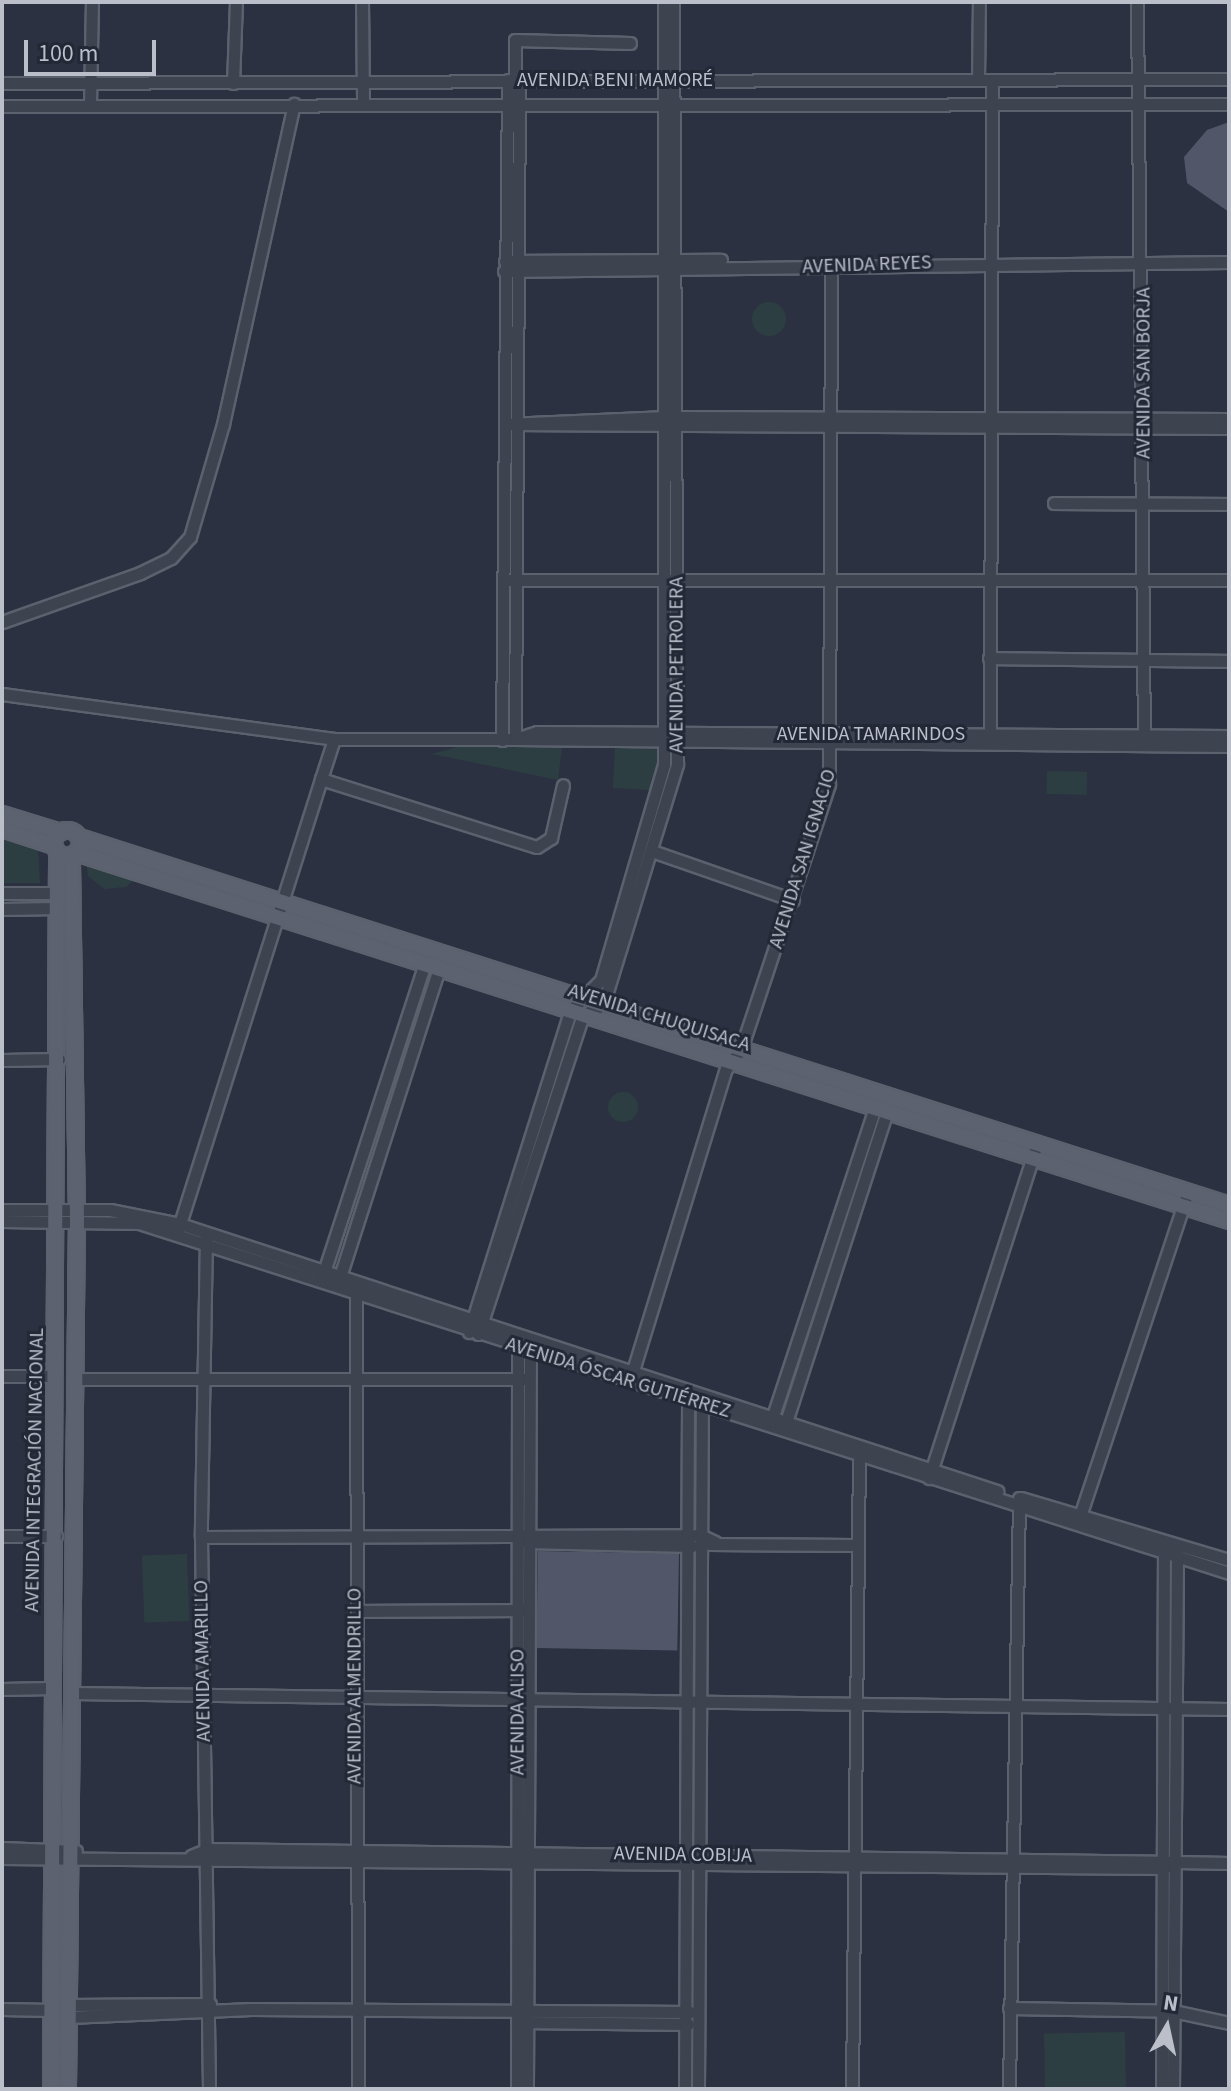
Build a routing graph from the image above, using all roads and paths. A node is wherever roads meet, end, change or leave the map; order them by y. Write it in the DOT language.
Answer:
graph roads {
  1 [pos="92,2"];
  2 [pos="236,2"];
  3 [pos="362,2"];
  4 [pos="664,2"];
  5 [pos="673,2"];
  6 [pos="979,2"];
  7 [pos="1137,2"];
  8 [pos="630,43"];
  9 [pos="1138,78"];
  10 [pos="1229,79"];
  11 [pos="362,80"];
  12 [pos="514,80"];
  13 [pos="669,80"];
  14 [pos="978,80"];
  15 [pos="992,80"];
  16 [pos="86,82"];
  17 [pos="2,83"];
  18 [pos="233,83"];
  19 [pos="504,102"];
  20 [pos="517,102"];
  21 [pos="669,103"];
  22 [pos="90,104"];
  23 [pos="294,104"];
  24 [pos="363,104"];
  25 [pos="993,104"];
  26 [pos="1140,104"];
  27 [pos="1229,104"];
  28 [pos="2,106"];
  29 [pos="990,258"];
  30 [pos="1143,258"];
  31 [pos="1229,259"];
  32 [pos="669,262"];
  33 [pos="511,266"];
  34 [pos="831,266"];
  35 [pos="1229,419"];
  36 [pos="671,421"];
  37 [pos="828,421"];
  38 [pos="992,423"];
  39 [pos="1146,423"];
  40 [pos="513,424"];
  41 [pos="1229,428"];
  42 [pos="1054,503"];
  43 [pos="1144,504"];
  44 [pos="1229,504"];
  45 [pos="673,579"];
  46 [pos="990,579"];
  47 [pos="511,580"];
  48 [pos="1143,580"];
  49 [pos="1229,580"];
  50 [pos="829,581"];
  51 [pos="2,622"];
  52 [pos="989,658"];
  53 [pos="1145,661"];
  54 [pos="1229,661"];
  55 [pos="2,694"];
  56 [pos="833,736"];
  57 [pos="1229,736"];
  58 [pos="663,738"];
  59 [pos="678,738"];
  60 [pos="334,739"];
  61 [pos="515,739"];
  62 [pos="990,739"];
  63 [pos="502,740"];
  64 [pos="1144,740"];
  65 [pos="1229,746"];
  66 [pos="321,779"];
  67 [pos="563,785"];
  68 [pos="2,814"];
  69 [pos="2,829"];
  70 [pos="57,843"];
  71 [pos="76,848"];
  72 [pos="652,851"];
  73 [pos="635,883"];
  74 [pos="2,893"];
  75 [pos="793,900"];
  76 [pos="57,901"];
  77 [pos="2,909"];
  78 [pos="283,910"];
  79 [pos="432,965"];
  80 [pos="587,1000"];
  81 [pos="603,1005"];
  82 [pos="576,1013"];
  83 [pos="741,1049"];
  84 [pos="59,1059"];
  85 [pos="2,1060"];
  86 [pos="732,1061"];
  87 [pos="844,1089"];
  88 [pos="881,1110"];
  89 [pos="1037,1144"];
  90 [pos="1032,1160"];
  91 [pos="1185,1199"];
  92 [pos="1229,1205"];
  93 [pos="2,1210"];
  94 [pos="58,1215"];
  95 [pos="77,1215"];
  96 [pos="2,1221"];
  97 [pos="1229,1221"];
  98 [pos="178,1229"];
  99 [pos="206,1239"];
  100 [pos="322,1277"];
  101 [pos="339,1282"];
  102 [pos="356,1288"];
  103 [pos="475,1327"];
  104 [pos="524,1343"];
  105 [pos="2,1376"];
  106 [pos="55,1376"];
  107 [pos="632,1376"];
  108 [pos="75,1379"];
  109 [pos="202,1379"];
  110 [pos="353,1379"];
  111 [pos="524,1379"];
  112 [pos="687,1394"];
  113 [pos="702,1399"];
  114 [pos="772,1421"];
  115 [pos="786,1425"];
  116 [pos="859,1451"];
  117 [pos="930,1474"];
  118 [pos="1018,1501"];
  119 [pos="1079,1520"];
  120 [pos="2,1536"];
  121 [pos="56,1536"];
  122 [pos="201,1537"];
  123 [pos="355,1537"];
  124 [pos="526,1538"];
  125 [pos="686,1540"];
  126 [pos="700,1540"];
  127 [pos="854,1545"];
  128 [pos="1171,1549"];
  129 [pos="1229,1560"];
  130 [pos="1229,1573"];
  131 [pos="524,1610"];
  132 [pos="357,1611"];
  133 [pos="52,1688"];
  134 [pos="2,1689"];
  135 [pos="72,1693"];
  136 [pos="355,1693"];
  137 [pos="524,1694"];
  138 [pos="204,1695"];
  139 [pos="685,1699"];
  140 [pos="700,1699"];
  141 [pos="854,1703"];
  142 [pos="1011,1705"];
  143 [pos="1169,1708"];
  144 [pos="1229,1709"];
  145 [pos="2,1848"];
  146 [pos="53,1853"];
  147 [pos="75,1854"];
  148 [pos="208,1854"];
  149 [pos="356,1856"];
  150 [pos="2,1858"];
  151 [pos="521,1858"];
  152 [pos="692,1860"];
  153 [pos="854,1860"];
  154 [pos="1010,1861"];
  155 [pos="1176,1862"];
  156 [pos="1163,1863"];
  157 [pos="1229,1863"];
  158 [pos="522,2008"];
  159 [pos="1009,2008"];
  160 [pos="2,2009"];
  161 [pos="51,2010"];
  162 [pos="210,2010"];
  163 [pos="357,2010"];
  164 [pos="69,2011"];
  165 [pos="1167,2011"];
  166 [pos="684,2018"];
  167 [pos="698,2018"];
  168 [pos="522,2022"];
  169 [pos="1229,2023"];
  170 [pos="51,2089"];
  171 [pos="68,2089"];
  172 [pos="209,2089"];
  173 [pos="358,2089"];
  174 [pos="517,2089"];
  175 [pos="527,2089"];
  176 [pos="685,2089"];
  177 [pos="698,2089"];
  178 [pos="852,2089"];
  179 [pos="1009,2089"];
  180 [pos="1162,2089"];
  181 [pos="1173,2089"];
  1 -- 16 [label="street"];
  2 -- 18 [label="street"];
  3 -- 11 [label="street"];
  4 -- 13 [label="street, AVENIDA PETROLERA"];
  5 -- 13 [label="street, AVENIDA PETROLERA"];
  6 -- 14 [label="street"];
  7 -- 9 [label="street, AVENIDA SAN BORJA"];
  8 -- 12 [label="street"];
  9 -- 10 [label="street, AVENIDA BENI MAMORÉ"];
  9 -- 15 [label="street, AVENIDA BENI MAMORÉ"];
  9 -- 26 [label="street, AVENIDA SAN BORJA"];
  11 -- 12 [label="street, AVENIDA BENI MAMORÉ"];
  11 -- 18 [label="street, AVENIDA BENI MAMORÉ"];
  11 -- 24 [label="street"];
  12 -- 13 [label="street, AVENIDA BENI MAMORÉ"];
  12 -- 19 [label="street"];
  12 -- 20 [label="street"];
  13 -- 14 [label="street, AVENIDA BENI MAMORÉ"];
  13 -- 21 [label="street, AVENIDA PETROLERA"];
  14 -- 15 [label="street, AVENIDA BENI MAMORÉ"];
  15 -- 25 [label="street"];
  16 -- 17 [label="street, AVENIDA BENI MAMORÉ"];
  16 -- 18 [label="street, AVENIDA BENI MAMORÉ"];
  16 -- 22 [label="street"];
  19 -- 20 [label="street, AVENIDA BENI MAMORÉ"];
  19 -- 24 [label="street, AVENIDA BENI MAMORÉ"];
  19 -- 33 [label="street"];
  20 -- 21 [label="street, AVENIDA BENI MAMORÉ"];
  20 -- 33 [label="street"];
  21 -- 25 [label="street, AVENIDA BENI MAMORÉ"];
  21 -- 32 [label="street, AVENIDA PETROLERA"];
  22 -- 23 [label="street, AVENIDA BENI MAMORÉ"];
  22 -- 28 [label="street, AVENIDA BENI MAMORÉ"];
  23 -- 24 [label="street, AVENIDA BENI MAMORÉ"];
  23 -- 51 [label="street"];
  25 -- 26 [label="street, AVENIDA BENI MAMORÉ"];
  25 -- 29 [label="street"];
  26 -- 27 [label="street, AVENIDA BENI MAMORÉ"];
  26 -- 30 [label="street, AVENIDA SAN BORJA"];
  29 -- 30 [label="street, AVENIDA REYES"];
  29 -- 34 [label="street, AVENIDA REYES"];
  29 -- 38 [label="street"];
  30 -- 31 [label="street, AVENIDA REYES"];
  30 -- 39 [label="street, AVENIDA SAN BORJA"];
  32 -- 33 [label="street, AVENIDA REYES"];
  32 -- 34 [label="street, AVENIDA REYES"];
  32 -- 36 [label="street, AVENIDA PETROLERA"];
  33 -- 40 [label="street"];
  34 -- 37 [label="street, AVENIDA SAN IGNACIO"];
  35 -- 39 [label="street"];
  36 -- 37 [label="street"];
  36 -- 40 [label="street"];
  36 -- 45 [label="street, AVENIDA PETROLERA"];
  37 -- 38 [label="street"];
  37 -- 50 [label="street, AVENIDA SAN IGNACIO"];
  38 -- 39 [label="street"];
  38 -- 46 [label="street"];
  39 -- 41 [label="street"];
  39 -- 43 [label="street, AVENIDA SAN BORJA"];
  40 -- 47 [label="street"];
  42 -- 43 [label="street"];
  43 -- 44 [label="street"];
  43 -- 48 [label="street, AVENIDA SAN BORJA"];
  45 -- 47 [label="street"];
  45 -- 50 [label="street"];
  45 -- 58 [label="street, AVENIDA PETROLERA"];
  45 -- 59 [label="street, AVENIDA PETROLERA"];
  46 -- 48 [label="street"];
  46 -- 50 [label="street"];
  46 -- 52 [label="street"];
  47 -- 61 [label="street"];
  47 -- 63 [label="street"];
  48 -- 49 [label="street"];
  48 -- 53 [label="street, AVENIDA SAN BORJA"];
  50 -- 56 [label="street, AVENIDA SAN IGNACIO"];
  52 -- 53 [label="street"];
  52 -- 62 [label="street"];
  53 -- 54 [label="street"];
  53 -- 64 [label="street, AVENIDA SAN BORJA"];
  55 -- 60 [label="street, AVENIDA TAMARINDOS"];
  56 -- 59 [label="street, AVENIDA TAMARINDOS"];
  56 -- 62 [label="street, AVENIDA TAMARINDOS"];
  56 -- 75 [label="street, AVENIDA SAN IGNACIO"];
  57 -- 64 [label="street, AVENIDA TAMARINDOS"];
  58 -- 59 [label="street, AVENIDA TAMARINDOS"];
  58 -- 61 [label="street, AVENIDA TAMARINDOS"];
  58 -- 73 [label="street, AVENIDA PETROLERA"];
  59 -- 72 [label="street, AVENIDA PETROLERA"];
  60 -- 63 [label="street, AVENIDA TAMARINDOS"];
  60 -- 66 [label="street"];
  61 -- 63 [label="street, AVENIDA TAMARINDOS"];
  62 -- 64 [label="street, AVENIDA TAMARINDOS"];
  64 -- 65 [label="street, AVENIDA TAMARINDOS"];
  66 -- 67 [label="street"];
  66 -- 78 [label="street"];
  68 -- 70 [label="main road"];
  69 -- 70 [label="main road"];
  70 -- 71 [label="main road"];
  70 -- 71 [label="main road"];
  70 -- 76 [label="main road, AVENIDA INTEGRACIÓN NACIONAL"];
  71 -- 78 [label="main road, AVENIDA CHUQUISACA"];
  71 -- 95 [label="main road, AVENIDA INTEGRACIÓN NACIONAL"];
  72 -- 73 [label="street, AVENIDA PETROLERA"];
  72 -- 75 [label="street"];
  73 -- 80 [label="street, AVENIDA PETROLERA"];
  73 -- 81 [label="street, AVENIDA PETROLERA"];
  74 -- 76 [label="street"];
  75 -- 83 [label="street, AVENIDA SAN IGNACIO"];
  76 -- 77 [label="street"];
  76 -- 84 [label="main road, AVENIDA INTEGRACIÓN NACIONAL"];
  78 -- 79 [label="main road, AVENIDA CHUQUISACA"];
  78 -- 80 [label="main road, AVENIDA CHUQUISACA"];
  78 -- 98 [label="street"];
  79 -- 82 [label="main road, AVENIDA CHUQUISACA"];
  79 -- 100 [label="street"];
  79 -- 101 [label="street"];
  80 -- 81 [label="main road, AVENIDA CHUQUISACA"];
  80 -- 82 [label="street, AVENIDA PETROLERA"];
  81 -- 82 [label="street"];
  81 -- 83 [label="main road, AVENIDA CHUQUISACA"];
  82 -- 86 [label="main road, AVENIDA CHUQUISACA"];
  82 -- 103 [label="street"];
  83 -- 86 [label="street, AVENIDA SAN IGNACIO"];
  83 -- 87 [label="main road, AVENIDA CHUQUISACA"];
  84 -- 85 [label="street"];
  84 -- 94 [label="main road, AVENIDA INTEGRACIÓN NACIONAL"];
  86 -- 87 [label="main road, AVENIDA CHUQUISACA"];
  86 -- 107 [label="street, AVENIDA SAN IGNACIO"];
  87 -- 88 [label="main road, AVENIDA CHUQUISACA"];
  87 -- 89 [label="main road, AVENIDA CHUQUISACA"];
  88 -- 90 [label="main road, AVENIDA CHUQUISACA"];
  88 -- 114 [label="street"];
  88 -- 115 [label="street"];
  89 -- 90 [label="street"];
  89 -- 91 [label="main road, AVENIDA CHUQUISACA"];
  90 -- 91 [label="main road, AVENIDA CHUQUISACA"];
  90 -- 117 [label="street"];
  91 -- 92 [label="main road, AVENIDA CHUQUISACA"];
  91 -- 97 [label="main road, AVENIDA CHUQUISACA"];
  91 -- 119 [label="street"];
  93 -- 94 [label="street, AVENIDA ÓSCAR GUTIÉRREZ"];
  94 -- 95 [label="street, AVENIDA ÓSCAR GUTIÉRREZ"];
  94 -- 96 [label="street, AVENIDA ÓSCAR GUTIÉRREZ"];
  94 -- 106 [label="main road, AVENIDA INTEGRACIÓN NACIONAL"];
  95 -- 98 [label="street, AVENIDA ÓSCAR GUTIÉRREZ"];
  95 -- 108 [label="main road, AVENIDA INTEGRACIÓN NACIONAL"];
  98 -- 99 [label="street, AVENIDA ÓSCAR GUTIÉRREZ"];
  99 -- 100 [label="street, AVENIDA ÓSCAR GUTIÉRREZ"];
  99 -- 109 [label="street, AVENIDA AMARILLO"];
  100 -- 101 [label="street, AVENIDA ÓSCAR GUTIÉRREZ"];
  101 -- 102 [label="street, AVENIDA ÓSCAR GUTIÉRREZ"];
  102 -- 103 [label="street, AVENIDA ÓSCAR GUTIÉRREZ"];
  102 -- 110 [label="street, AVENIDA ALMENDRILLO"];
  103 -- 104 [label="street, AVENIDA ÓSCAR GUTIÉRREZ"];
  104 -- 107 [label="street, AVENIDA ÓSCAR GUTIÉRREZ"];
  104 -- 111 [label="street, AVENIDA ALISO"];
  105 -- 106 [label="street"];
  106 -- 121 [label="main road, AVENIDA INTEGRACIÓN NACIONAL"];
  107 -- 112 [label="street, AVENIDA ÓSCAR GUTIÉRREZ"];
  108 -- 109 [label="street"];
  108 -- 135 [label="main road, AVENIDA INTEGRACIÓN NACIONAL"];
  109 -- 110 [label="street"];
  109 -- 122 [label="street, AVENIDA AMARILLO"];
  110 -- 111 [label="street"];
  110 -- 123 [label="street, AVENIDA ALMENDRILLO"];
  111 -- 124 [label="street, AVENIDA ALISO"];
  112 -- 113 [label="street, AVENIDA ÓSCAR GUTIÉRREZ"];
  112 -- 125 [label="street"];
  113 -- 114 [label="street, AVENIDA ÓSCAR GUTIÉRREZ"];
  113 -- 126 [label="street"];
  114 -- 115 [label="street, AVENIDA ÓSCAR GUTIÉRREZ"];
  115 -- 116 [label="street, AVENIDA ÓSCAR GUTIÉRREZ"];
  116 -- 117 [label="street, AVENIDA ÓSCAR GUTIÉRREZ"];
  116 -- 127 [label="street"];
  117 -- 118 [label="street, AVENIDA ÓSCAR GUTIÉRREZ"];
  118 -- 119 [label="street, AVENIDA ÓSCAR GUTIÉRREZ"];
  118 -- 142 [label="street"];
  119 -- 128 [label="street, AVENIDA ÓSCAR GUTIÉRREZ"];
  120 -- 121 [label="street"];
  121 -- 133 [label="main road, AVENIDA INTEGRACIÓN NACIONAL"];
  122 -- 123 [label="street"];
  122 -- 138 [label="street, AVENIDA AMARILLO"];
  123 -- 124 [label="street"];
  123 -- 132 [label="street, AVENIDA ALMENDRILLO"];
  124 -- 125 [label="street"];
  124 -- 131 [label="street, AVENIDA ALISO"];
  125 -- 126 [label="street"];
  125 -- 139 [label="street"];
  126 -- 127 [label="street"];
  126 -- 140 [label="street"];
  127 -- 141 [label="street"];
  128 -- 129 [label="street, AVENIDA ÓSCAR GUTIÉRREZ"];
  128 -- 130 [label="street, AVENIDA ÓSCAR GUTIÉRREZ"];
  128 -- 143 [label="street"];
  131 -- 132 [label="street"];
  131 -- 137 [label="street, AVENIDA ALISO"];
  132 -- 136 [label="street, AVENIDA ALMENDRILLO"];
  133 -- 134 [label="street"];
  133 -- 146 [label="main road, AVENIDA INTEGRACIÓN NACIONAL"];
  135 -- 138 [label="street"];
  135 -- 147 [label="main road, AVENIDA INTEGRACIÓN NACIONAL"];
  136 -- 137 [label="street"];
  136 -- 138 [label="street"];
  136 -- 149 [label="street, AVENIDA ALMENDRILLO"];
  137 -- 139 [label="street"];
  137 -- 151 [label="street, AVENIDA ALISO"];
  138 -- 148 [label="street, AVENIDA AMARILLO"];
  139 -- 140 [label="street"];
  139 -- 152 [label="street"];
  140 -- 141 [label="street"];
  140 -- 152 [label="street"];
  141 -- 142 [label="street"];
  141 -- 153 [label="street"];
  142 -- 143 [label="street"];
  142 -- 154 [label="street"];
  143 -- 144 [label="street"];
  143 -- 155 [label="street"];
  143 -- 156 [label="street"];
  145 -- 146 [label="street, AVENIDA COBIJA"];
  146 -- 147 [label="street, AVENIDA COBIJA"];
  146 -- 150 [label="street, AVENIDA COBIJA"];
  146 -- 161 [label="main road, AVENIDA INTEGRACIÓN NACIONAL"];
  147 -- 148 [label="street, AVENIDA COBIJA"];
  147 -- 164 [label="main road, AVENIDA INTEGRACIÓN NACIONAL"];
  148 -- 149 [label="street, AVENIDA COBIJA"];
  148 -- 162 [label="street, AVENIDA AMARILLO"];
  149 -- 151 [label="street, AVENIDA COBIJA"];
  149 -- 163 [label="street, AVENIDA ALMENDRILLO"];
  151 -- 152 [label="street, AVENIDA COBIJA"];
  151 -- 158 [label="street, AVENIDA ALISO"];
  152 -- 153 [label="street, AVENIDA COBIJA"];
  152 -- 166 [label="street"];
  152 -- 167 [label="street"];
  153 -- 154 [label="street, AVENIDA COBIJA"];
  153 -- 178 [label="street"];
  154 -- 156 [label="street, AVENIDA COBIJA"];
  154 -- 159 [label="street"];
  155 -- 156 [label="street, AVENIDA COBIJA"];
  155 -- 157 [label="street, AVENIDA COBIJA"];
  155 -- 165 [label="street"];
  156 -- 165 [label="street"];
  158 -- 163 [label="street"];
  158 -- 166 [label="street"];
  158 -- 168 [label="street, AVENIDA ALISO"];
  159 -- 165 [label="street"];
  159 -- 179 [label="street"];
  160 -- 161 [label="street"];
  161 -- 170 [label="main road, AVENIDA INTEGRACIÓN NACIONAL"];
  162 -- 163 [label="street"];
  162 -- 164 [label="street"];
  162 -- 172 [label="street, AVENIDA AMARILLO"];
  163 -- 173 [label="street, AVENIDA ALMENDRILLO"];
  164 -- 171 [label="main road, AVENIDA INTEGRACIÓN NACIONAL"];
  165 -- 169 [label="street"];
  165 -- 180 [label="street"];
  165 -- 181 [label="street"];
  166 -- 167 [label="street"];
  166 -- 168 [label="street"];
  166 -- 176 [label="street"];
  167 -- 177 [label="street"];
  168 -- 174 [label="street, AVENIDA ALISO"];
  168 -- 175 [label="street, AVENIDA ALISO"];
}
